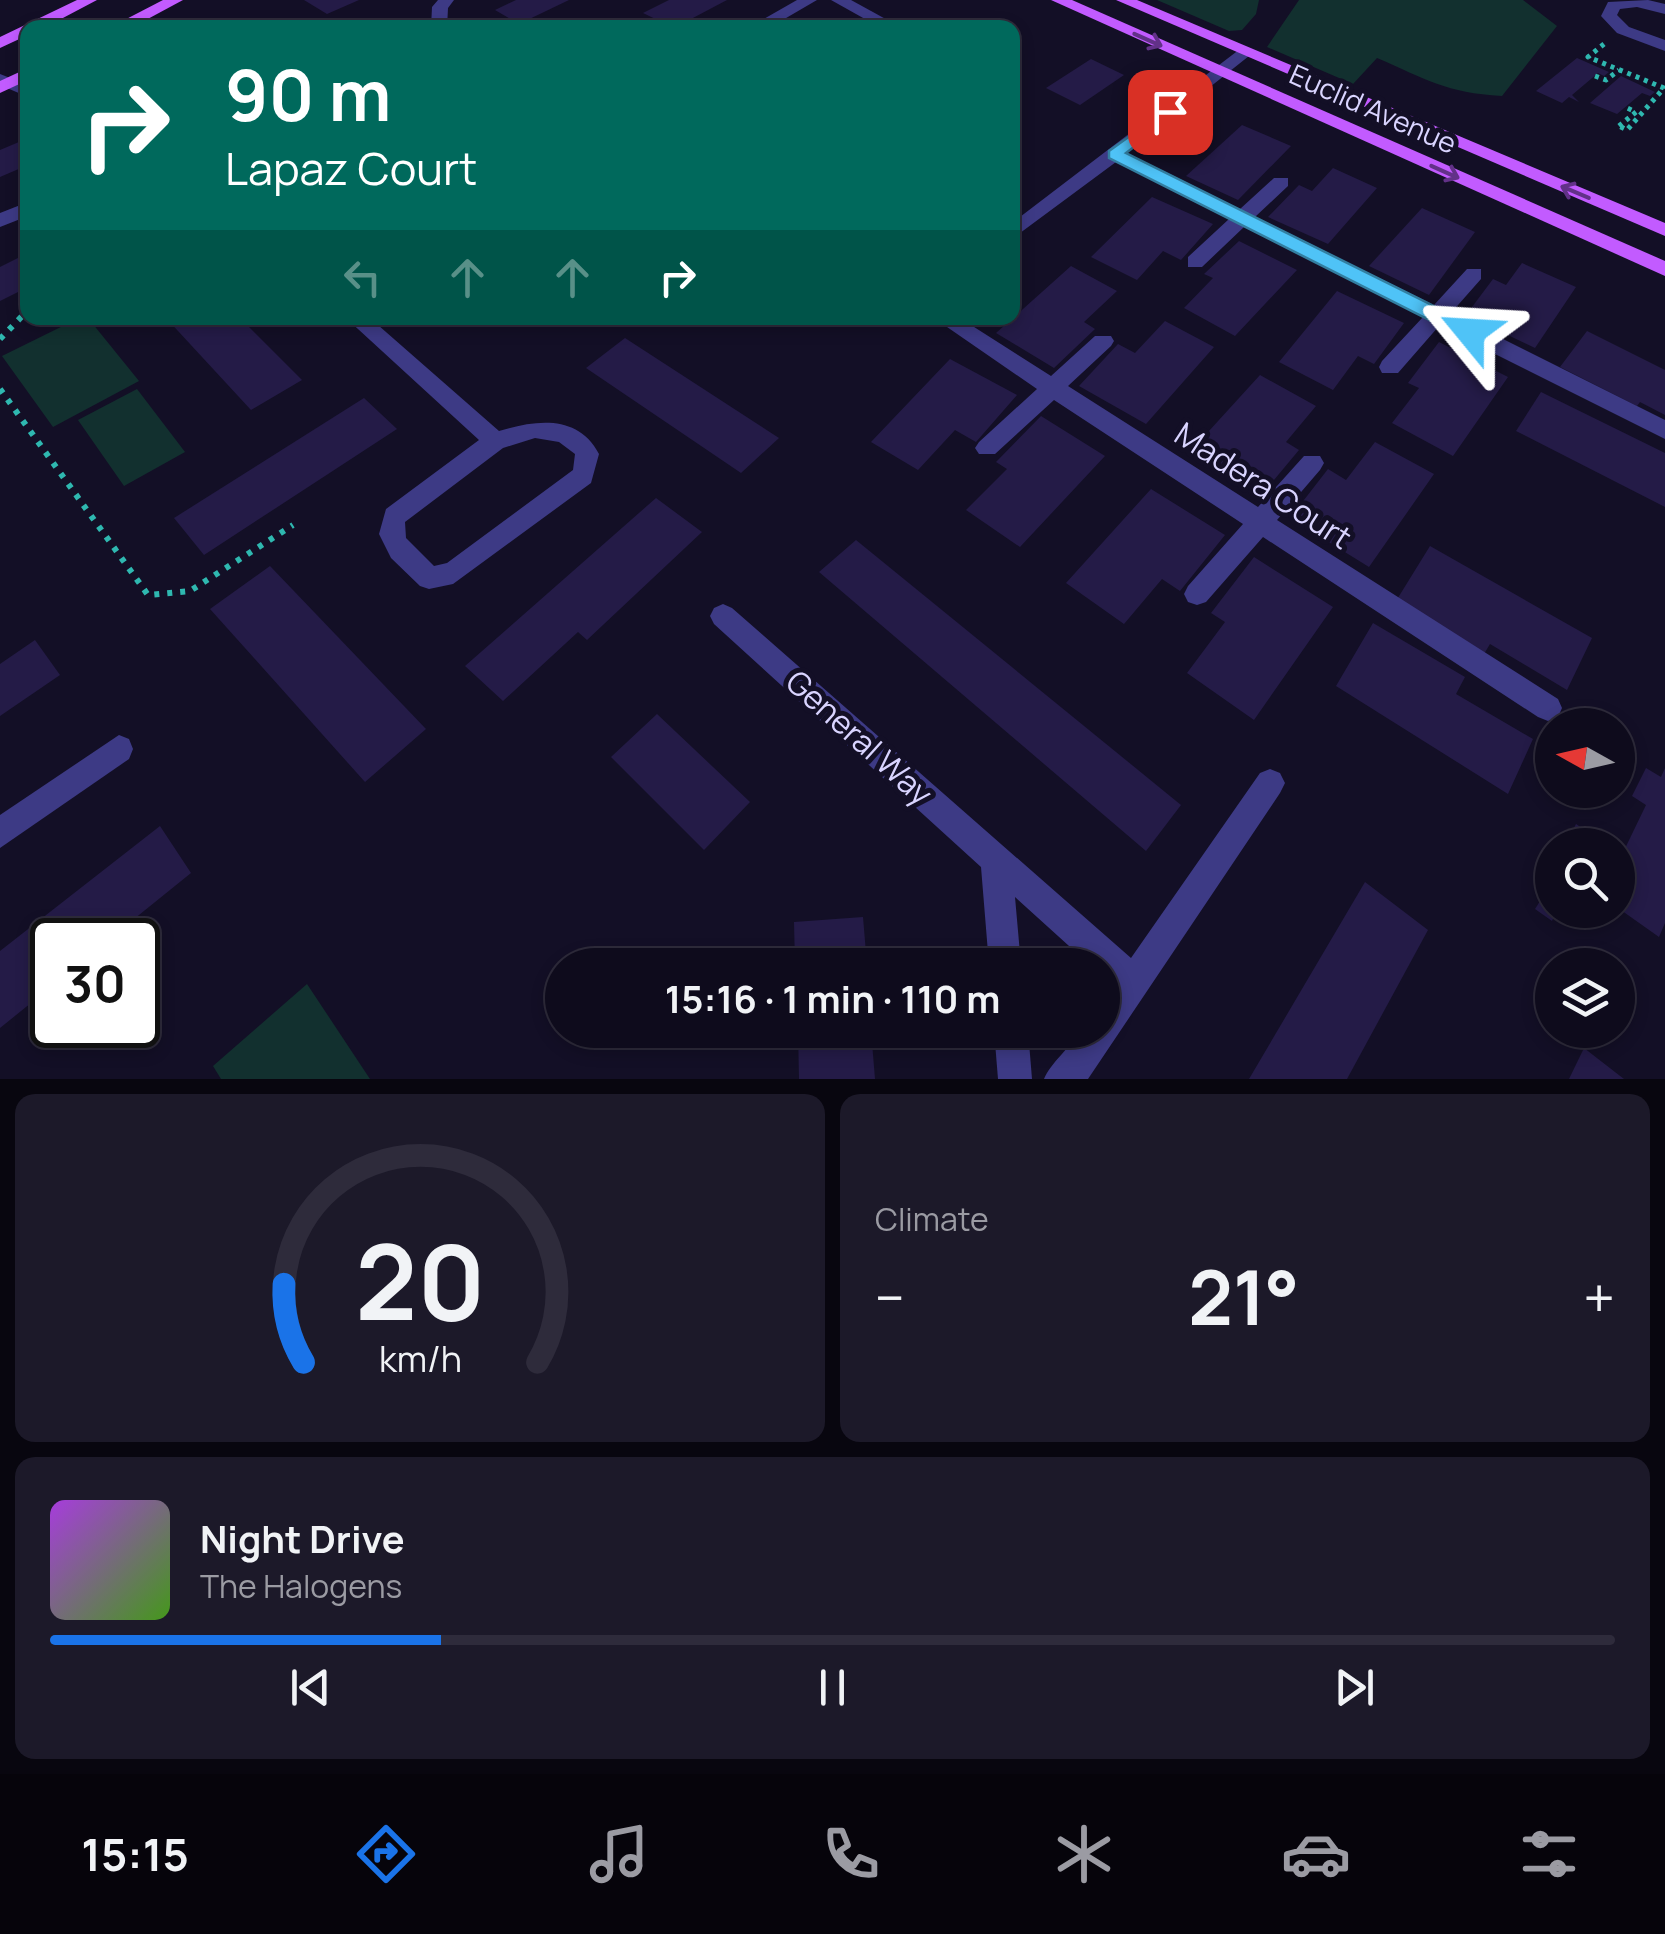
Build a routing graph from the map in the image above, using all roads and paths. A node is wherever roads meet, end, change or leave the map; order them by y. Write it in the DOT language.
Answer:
graph roads {
  1 [pos="89,0"];
  2 [pos="175,0"];
  3 [pos="808,0"];
  4 [pos="840,0"];
  5 [pos="1059,0"];
  6 [pos="1124,0"];
  7 [pos="1665,9"];
  8 [pos="46,20"];
  9 [pos="134,20"];
  10 [pos="771,20"];
  11 [pos="879,20"];
  12 [pos="1612,36"];
  13 [pos="1665,46"];
  14 [pos="1246,52"];
  15 [pos="1619,69"];
  16 [pos="1221,72"];
  17 [pos="1595,76"];
  18 [pos="1625,107"];
  19 [pos="1114,154"];
  20 [pos="1281,182"];
  21 [pos="1242,218"];
  22 [pos="1020,227"];
  23 [pos="1665,230"];
  24 [pos="1195,262"];
  25 [pos="1665,269"];
  26 [pos="1474,274"];
  27 [pos="1437,316"];
  28 [pos="20,318"];
  29 [pos="365,325"];
  30 [pos="956,325"];
  31 [pos="0,338"];
  32 [pos="1103,341"];
  33 [pos="1390,368"];
  34 [pos="1052,388"];
  35 [pos="0,390"];
  36 [pos="1665,430"];
  37 [pos="495,441"];
  38 [pos="987,448"];
  39 [pos="1312,463"];
  40 [pos="1260,522"];
  41 [pos="293,525"];
  42 [pos="1197,594"];
  43 [pos="722,616"];
  44 [pos="1548,708"];
  45 [pos="119,749"];
  46 [pos="1270,783"];
  47 [pos="0,833"];
  48 [pos="996,860"];
  49 [pos="1004,948"];
  50 [pos="1134,984"];
  51 [pos="1120,1004"];
  52 [pos="1012,1048"];
  53 [pos="1089,1048"];
  54 [pos="1015,1079"];
  55 [pos="1061,1079"];
  1 -- 8 [label="main road"];
  2 -- 9 [label="main road"];
  3 -- 10 [label="street"];
  4 -- 11 [label="street"];
  5 -- 16 [label="main road, Euclid Avenue, one-way"];
  6 -- 14 [label="main road, Euclid Avenue"];
  7 -- 13 [label="street"];
  12 -- 15 [label="path"];
  14 -- 16 [label="street"];
  23 -- 14 [label="main road, Euclid Avenue, one-way"];
  15 -- 17 [label="path"];
  15 -- 18 [label="path"];
  16 -- 19 [label="street"];
  16 -- 25 [label="main road, Euclid Avenue, one-way"];
  19 -- 21 [label="street"];
  19 -- 22 [label="street"];
  20 -- 21 [label="street"];
  21 -- 24 [label="street"];
  21 -- 27 [label="street"];
  26 -- 27 [label="street"];
  27 -- 33 [label="street"];
  27 -- 36 [label="street"];
  28 -- 31 [label="path"];
  29 -- 37 [label="street"];
  30 -- 34 [label="street, Madera Court"];
  32 -- 34 [label="street"];
  34 -- 38 [label="street"];
  34 -- 40 [label="street, Madera Court"];
  35 -- 41 [label="path"];
  37 -- 37 [label="street"];
  39 -- 40 [label="street"];
  40 -- 42 [label="street"];
  40 -- 44 [label="street, Madera Court"];
  43 -- 48 [label="street, General Way"];
  45 -- 47 [label="street"];
  46 -- 50 [label="street"];
  48 -- 49 [label="street"];
  48 -- 50 [label="street, General Way"];
  50 -- 51 [label="street"];
  52 -- 54 [label="street"];
  53 -- 55 [label="street"];
}
